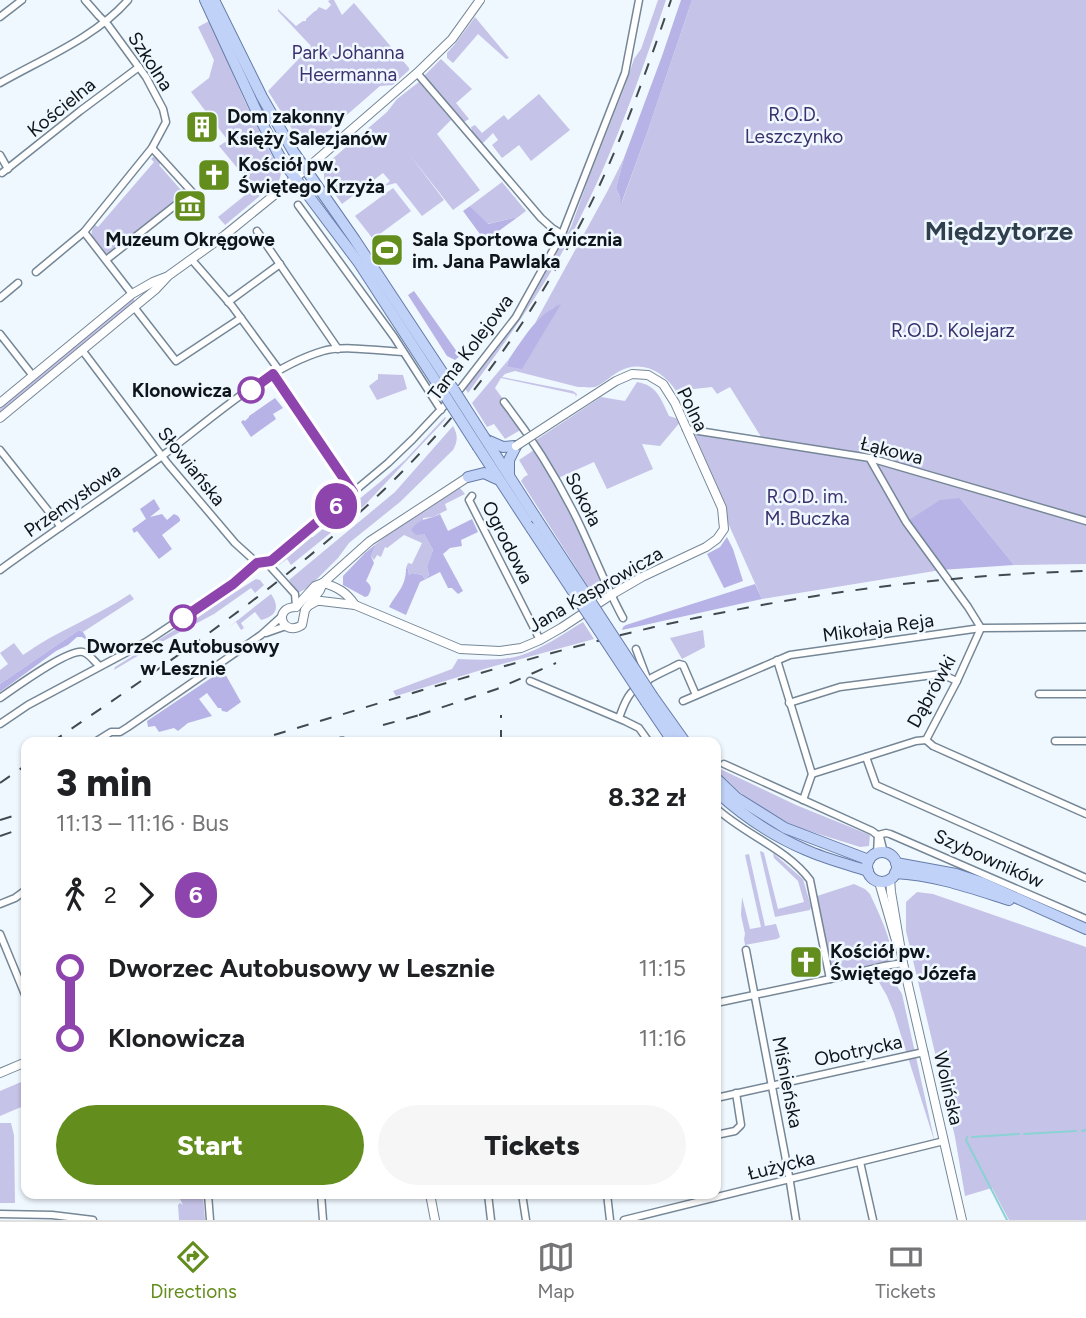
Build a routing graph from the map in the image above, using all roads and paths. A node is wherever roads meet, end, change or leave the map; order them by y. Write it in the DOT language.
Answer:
graph roads {
  1 [pos="22,0"];
  2 [pos="85,0"];
  3 [pos="128,0"];
  4 [pos="205,0"];
  5 [pos="214,0"];
  6 [pos="480,0"];
  7 [pos="639,0"];
  8 [pos="0,17"];
  9 [pos="105,22"];
  10 [pos="139,67"];
  11 [pos="417,73"];
  12 [pos="0,83"];
  13 [pos="152,148"];
  14 [pos="0,155"];
  15 [pos="305,170"];
  16 [pos="294,178"];
  17 [pos="298,205"];
  18 [pos="257,231"];
  19 [pos="84,232"];
  20 [pos="562,233"];
  21 [pos="106,260"];
  22 [pos="192,260"];
  23 [pos="280,264"];
  24 [pos="36,272"];
  25 [pos="168,276"];
  26 [pos="18,284"];
  27 [pos="132,294"];
  28 [pos="0,298"];
  29 [pos="229,302"];
  30 [pos="137,304"];
  31 [pos="241,318"];
  32 [pos="403,321"];
  33 [pos="0,334"];
  34 [pos="338,349"];
  35 [pos="82,351"];
  36 [pos="403,352"];
  37 [pos="276,372"];
  38 [pos="33,376"];
  39 [pos="505,402"];
  40 [pos="0,403"];
  41 [pos="441,410"];
  42 [pos="0,418"];
  43 [pos="686,429"];
  44 [pos="482,444"];
  45 [pos="516,446"];
  46 [pos="0,450"];
  47 [pos="162,456"];
  48 [pos="870,458"];
  49 [pos="468,478"];
  50 [pos="505,479"];
  51 [pos="353,492"];
  52 [pos="472,496"];
  53 [pos="1086,521"];
  54 [pos="61,527"];
  55 [pos="724,529"];
  56 [pos="257,563"];
  57 [pos="267,563"];
  58 [pos="338,569"];
  59 [pos="0,570"];
  60 [pos="323,583"];
  61 [pos="337,587"];
  62 [pos="611,595"];
  63 [pos="331,601"];
  64 [pos="355,605"];
  65 [pos="292,607"];
  66 [pos="306,611"];
  67 [pos="282,616"];
  68 [pos="623,618"];
  69 [pos="286,626"];
  70 [pos="1086,627"];
  71 [pos="981,628"];
  72 [pos="261,635"];
  73 [pos="540,640"];
  74 [pos="636,649"];
  75 [pos="776,660"];
  76 [pos="100,666"];
  77 [pos="530,681"];
  78 [pos="648,681"];
  79 [pos="957,681"];
  80 [pos="1039,694"];
  81 [pos="1086,694"];
  82 [pos="696,695"];
  83 [pos="0,698"];
  84 [pos="650,700"];
  85 [pos="683,701"];
  86 [pos="789,703"];
  87 [pos="619,718"];
  88 [pos="0,724"];
  89 [pos="120,732"];
  90 [pos="103,737"];
  91 [pos="122,737"];
  92 [pos="645,737"];
  93 [pos="670,737"];
  94 [pos="681,737"];
  95 [pos="926,740"];
  96 [pos="1055,741"];
  97 [pos="1086,741"];
  98 [pos="866,757"];
  99 [pos="724,764"];
  100 [pos="812,774"];
  101 [pos="721,783"];
  102 [pos="721,795"];
  103 [pos="803,800"];
  104 [pos="721,812"];
  105 [pos="1086,814"];
  106 [pos="878,835"];
  107 [pos="875,859"];
  108 [pos="894,872"];
  109 [pos="1086,878"];
  110 [pos="879,881"];
  111 [pos="21,894"];
  112 [pos="0,904"];
  113 [pos="1085,916"];
  114 [pos="1086,929"];
  115 [pos="0,934"];
  116 [pos="746,950"];
  117 [pos="903,963"];
  118 [pos="830,979"];
  119 [pos="21,985"];
  120 [pos="755,995"];
  121 [pos="721,1002"];
  122 [pos="924,1052"];
  123 [pos="21,1064"];
  124 [pos="0,1073"];
  125 [pos="772,1085"];
  126 [pos="736,1093"];
  127 [pos="721,1097"];
  128 [pos="721,1134"];
  129 [pos="944,1141"];
  130 [pos="860,1162"];
  131 [pos="790,1179"];
  132 [pos="721,1196"];
  133 [pos="208,1199"];
  134 [pos="321,1199"];
  135 [pos="431,1199"];
  136 [pos="489,1199"];
  137 [pos="523,1199"];
  138 [pos="608,1199"];
  139 [pos="709,1199"];
  140 [pos="0,1214"];
  141 [pos="52,1218"];
  142 [pos="93,1220"];
  143 [pos="210,1220"];
  144 [pos="323,1220"];
  145 [pos="435,1220"];
  146 [pos="491,1220"];
  147 [pos="526,1220"];
  148 [pos="610,1220"];
  149 [pos="624,1220"];
  150 [pos="796,1220"];
  151 [pos="873,1220"];
  152 [pos="962,1220"];
  1 -- 8 [label="street"];
  2 -- 9 [label="street, Szkolna"];
  3 -- 9 [label="street"];
  4 -- 16 [label="main road"];
  5 -- 15 [label="main road"];
  6 -- 11 [label="street"];
  7 -- 20 [label="street, Tama Kolejowa"];
  9 -- 10 [label="street, Szkolna"];
  9 -- 12 [label="street"];
  10 -- 13 [label="street, Szkolna"];
  10 -- 14 [label="street, Kościelna"];
  11 -- 15 [label="street"];
  11 -- 20 [label="street"];
  13 -- 19 [label="street"];
  13 -- 21 [label="street"];
  15 -- 16 [label="street"];
  15 -- 32 [label="main road"];
  16 -- 22 [label="street"];
  16 -- 32 [label="main road"];
  17 -- 36 [label="street"];
  18 -- 23 [label="street"];
  19 -- 21 [label="street"];
  19 -- 24 [label="street"];
  20 -- 41 [label="street, Tama Kolejowa"];
  21 -- 27 [label="street"];
  22 -- 25 [label="street"];
  22 -- 29 [label="street"];
  23 -- 29 [label="street"];
  23 -- 34 [label="street"];
  25 -- 27 [label="street"];
  25 -- 30 [label="street"];
  26 -- 28 [label="street"];
  27 -- 30 [label="street"];
  27 -- 38 [label="street"];
  29 -- 31 [label="street"];
  30 -- 31 [label="street"];
  30 -- 35 [label="street"];
  31 -- 37 [label="street"];
  32 -- 44 [label="main road, bridge"];
  33 -- 38 [label="street"];
  34 -- 36 [label="street, Przemysłowa"];
  34 -- 37 [label="street, Przemysłowa"];
  35 -- 42 [label="street"];
  35 -- 47 [label="street, Słowiańska"];
  36 -- 41 [label="street"];
  37 -- 47 [label="street, Przemysłowa"];
  37 -- 51 [label="street"];
  38 -- 40 [label="street"];
  39 -- 62 [label="street, Sokoła"];
  41 -- 51 [label="street, Tama Kolejowa"];
  43 -- 45 [label="street, Polna, bridge"];
  43 -- 48 [label="street, Łąkowa"];
  43 -- 55 [label="street, Polna"];
  44 -- 45 [label="main road"];
  44 -- 49 [label="main road"];
  44 -- 50 [label="main road"];
  45 -- 50 [label="main road"];
  46 -- 54 [label="street"];
  47 -- 54 [label="street, Przemysłowa"];
  47 -- 56 [label="street, Słowiańska"];
  48 -- 53 [label="street, Łąkowa"];
  48 -- 71 [label="street"];
  49 -- 50 [label="main road"];
  49 -- 58 [label="street"];
  50 -- 84 [label="main road, bridge"];
  51 -- 57 [label="street, Tama Kolejowa"];
  52 -- 73 [label="street, Ogrodowa"];
  54 -- 59 [label="street, Przemysłowa"];
  55 -- 62 [label="street, Jana Kasprowicza"];
  56 -- 57 [label="street"];
  56 -- 76 [label="street"];
  57 -- 65 [label="street"];
  58 -- 60 [label="street"];
  58 -- 61 [label="street"];
  60 -- 61 [label="street, Jana Kasprowicza"];
  60 -- 63 [label="street"];
  60 -- 65 [label="street"];
  60 -- 66 [label="street"];
  61 -- 64 [label="street, Jana Kasprowicza"];
  62 -- 68 [label="street, Sokoła"];
  62 -- 73 [label="street, Jana Kasprowicza"];
  63 -- 64 [label="street, Jana Kasprowicza"];
  63 -- 66 [label="street, Jana Kasprowicza"];
  64 -- 73 [label="street, Jana Kasprowicza"];
  65 -- 66 [label="street"];
  65 -- 67 [label="street"];
  66 -- 69 [label="street"];
  67 -- 69 [label="street"];
  67 -- 72 [label="street"];
  69 -- 72 [label="street"];
  70 -- 71 [label="street, Mikołaja Reja"];
  71 -- 75 [label="street, Mikołaja Reja"];
  71 -- 79 [label="street, Dąbrówki"];
  72 -- 89 [label="street"];
  74 -- 78 [label="street"];
  75 -- 82 [label="street, Mikołaja Reja"];
  75 -- 86 [label="street"];
  76 -- 83 [label="street"];
  76 -- 88 [label="street"];
  77 -- 87 [label="street"];
  78 -- 82 [label="street"];
  78 -- 87 [label="street"];
  79 -- 86 [label="street"];
  79 -- 95 [label="street, Dąbrówki"];
  80 -- 81 [label="street"];
  82 -- 85 [label="street, Mikołaja Reja"];
  84 -- 93 [label="main road"];
  84 -- 94 [label="main road"];
  86 -- 100 [label="street"];
  87 -- 92 [label="street"];
  89 -- 90 [label="street"];
  89 -- 91 [label="street"];
  95 -- 98 [label="street, Dąbrówki"];
  95 -- 105 [label="street"];
  96 -- 97 [label="street"];
  98 -- 100 [label="street, Dąbrówki"];
  98 -- 109 [label="street"];
  99 -- 103 [label="street, Szybowników"];
  100 -- 103 [label="street"];
  101 -- 107 [label="main road"];
  102 -- 107 [label="main road"];
  103 -- 106 [label="street, Szybowników"];
  104 -- 118 [label="street"];
  106 -- 107 [label="street"];
  106 -- 113 [label="street, Szybowników"];
  107 -- 108 [label="main road"];
  107 -- 110 [label="main road"];
  108 -- 110 [label="main road"];
  108 -- 114 [label="main road, Szybowników"];
  108 -- 117 [label="street, Wolińska"];
  110 -- 117 [label="street, Wolińska"];
  111 -- 112 [label="street"];
  115 -- 119 [label="street"];
  116 -- 120 [label="street, Miśnieńska"];
  117 -- 118 [label="street"];
  117 -- 122 [label="street, Wolińska"];
  118 -- 120 [label="street"];
  120 -- 121 [label="street"];
  120 -- 125 [label="street, Miśnieńska"];
  122 -- 125 [label="street, Obotrycka"];
  122 -- 129 [label="street, Wolińska"];
  123 -- 124 [label="street"];
  125 -- 126 [label="street, Obotrycka"];
  125 -- 131 [label="street, Miśnieńska"];
  126 -- 127 [label="street, Obotrycka"];
  126 -- 128 [label="street"];
  129 -- 130 [label="street, Łużycka"];
  129 -- 152 [label="street, Wolińska"];
  130 -- 131 [label="street, Łużycka"];
  130 -- 151 [label="street"];
  131 -- 132 [label="street, Łużycka"];
  131 -- 150 [label="street, Miśnieńska"];
  133 -- 143 [label="street"];
  134 -- 144 [label="street"];
  135 -- 145 [label="street"];
  136 -- 146 [label="street"];
  137 -- 147 [label="street"];
  138 -- 148 [label="street"];
  139 -- 149 [label="street, Łużycka"];
  140 -- 141 [label="street"];
  141 -- 142 [label="street"];
}
